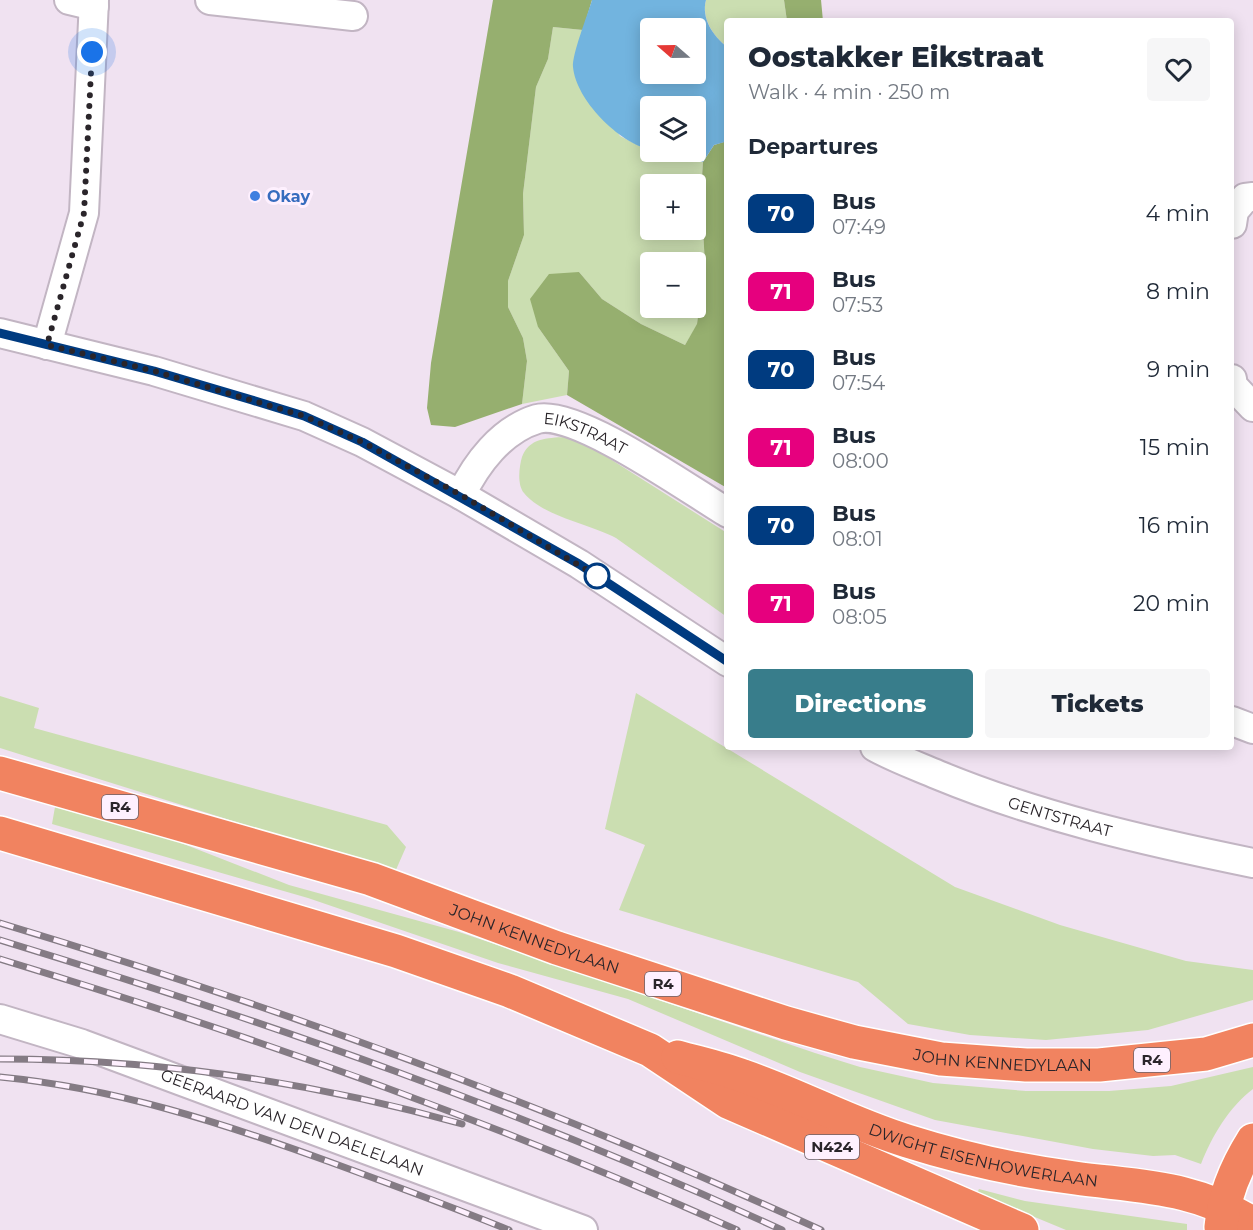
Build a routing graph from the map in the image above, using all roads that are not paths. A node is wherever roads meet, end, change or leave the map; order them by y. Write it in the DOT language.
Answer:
graph roads {
  1 [pos="210,0"];
  2 [pos="86,2"];
  3 [pos="353,16"];
  4 [pos="1253,197"];
  5 [pos="1234,211"];
  6 [pos="0,333"];
  7 [pos="47,345"];
  8 [pos="1234,387"];
  9 [pos="1253,406"];
  10 [pos="461,495"];
  11 [pos="724,511"];
  12 [pos="724,659"];
  13 [pos="1234,722"];
  14 [pos="1253,729"];
  15 [pos="882,750"];
  16 [pos="0,773"];
  17 [pos="0,833"];
  18 [pos="1253,863"];
  19 [pos="0,1019"];
  20 [pos="1253,1040"];
  21 [pos="650,1050"];
  22 [pos="1253,1140"];
  23 [pos="1222,1217"];
  24 [pos="1253,1224"];
  25 [pos="583,1230"];
  26 [pos="1022,1230"];
  1 -- 3 [label="street"];
  2 -- 7 [label="street"];
  4 -- 5 [label="street"];
  6 -- 7 [label="street"];
  7 -- 10 [label="street"];
  8 -- 9 [label="street"];
  10 -- 11 [label="street, EIKSTRAAT"];
  10 -- 12 [label="street"];
  13 -- 14 [label="street"];
  15 -- 18 [label="street, GENTSTRAAT"];
  16 -- 20 [label="highway, JOHN KENNEDYLAAN / R4"];
  17 -- 21 [label="highway"];
  19 -- 25 [label="street, GEERAARD VAN DEN DAELELAAN"];
  21 -- 23 [label="highway, DWIGHT EISENHOWERLAAN"];
  21 -- 26 [label="highway, N424"];
  22 -- 23 [label="highway"];
  23 -- 24 [label="highway, DWIGHT EISENHOWERLAAN"];
}
